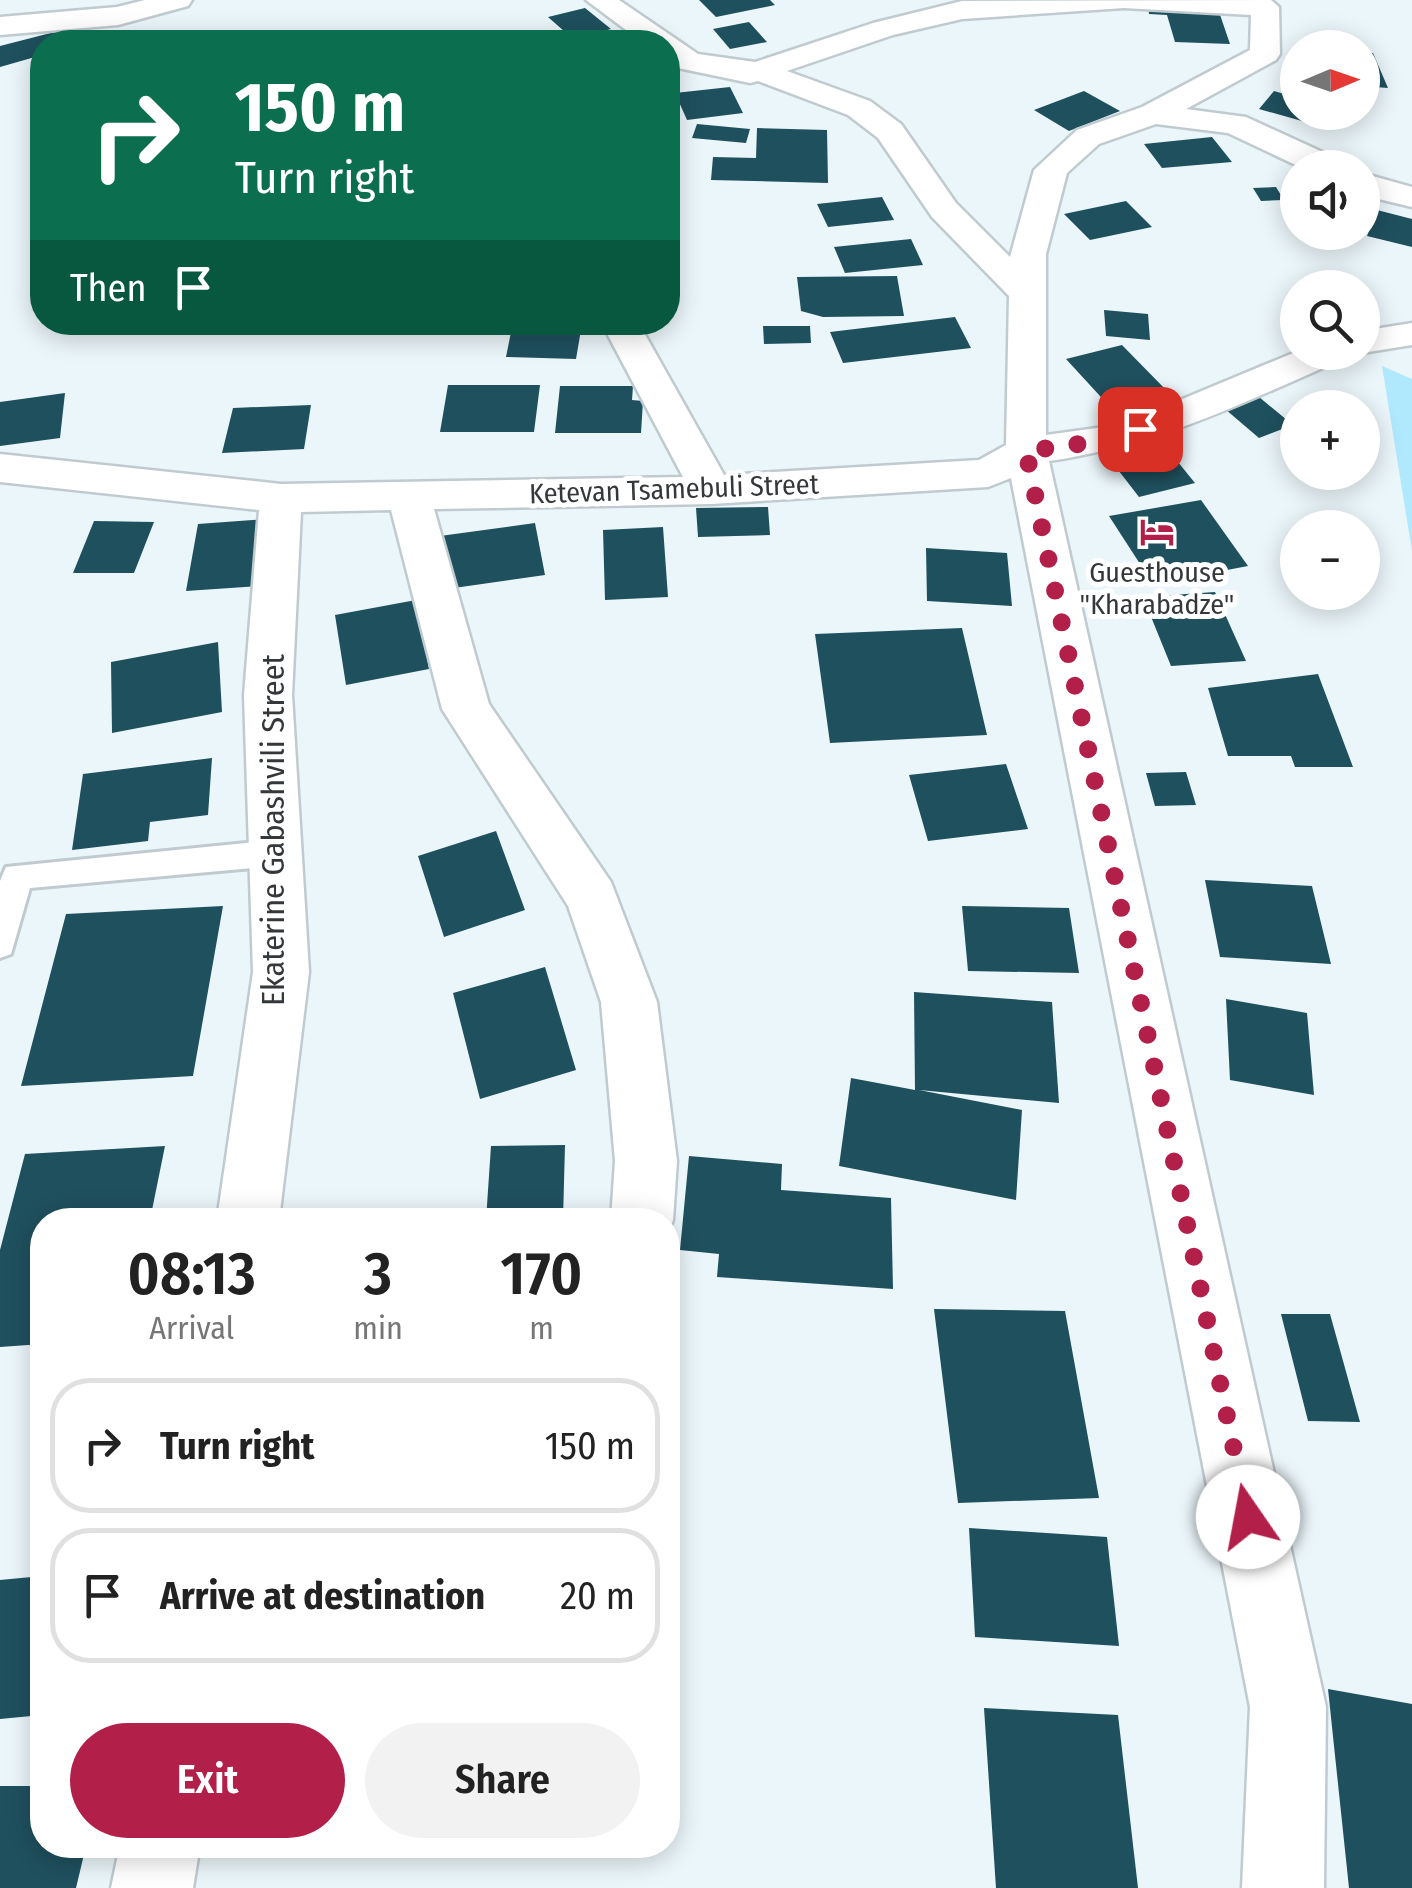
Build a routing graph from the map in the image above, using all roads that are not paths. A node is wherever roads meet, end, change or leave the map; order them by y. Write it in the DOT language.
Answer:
graph roads {
  1 [pos="30,0"];
  2 [pos="178,0"];
  3 [pos="600,0"];
  4 [pos="1124,0"];
  5 [pos="0,22"];
  6 [pos="644,30"];
  7 [pos="680,56"];
  8 [pos="762,72"];
  9 [pos="680,82"];
  10 [pos="1153,114"];
  11 [pos="1292,150"];
  12 [pos="1380,191"];
  13 [pos="1412,197"];
  14 [pos="1027,294"];
  15 [pos="626,335"];
  16 [pos="1410,335"];
  17 [pos="1380,339"];
  18 [pos="1285,370"];
  19 [pos="1026,451"];
  20 [pos="0,468"];
  21 [pos="711,490"];
  22 [pos="281,498"];
  23 [pos="410,498"];
  24 [pos="276,852"];
  25 [pos="0,944"];
  26 [pos="250,1208"];
  27 [pos="643,1208"];
  28 [pos="158,1858"];
  29 [pos="152,1888"];
  30 [pos="1283,1888"];
  1 -- 5 [label="street"];
  2 -- 5 [label="street"];
  3 -- 6 [label="street"];
  4 -- 8 [label="street"];
  4 -- 10 [label="street"];
  7 -- 8 [label="street"];
  8 -- 9 [label="street"];
  8 -- 14 [label="street"];
  10 -- 11 [label="street"];
  10 -- 14 [label="street"];
  12 -- 13 [label="street"];
  14 -- 19 [label="street"];
  15 -- 21 [label="street"];
  16 -- 17 [label="street"];
  18 -- 19 [label="street, Ketevan Tsamebuli Street"];
  19 -- 21 [label="street, Ketevan Tsamebuli Street"];
  19 -- 30 [label="street"];
  20 -- 22 [label="street, Ketevan Tsamebuli Street"];
  21 -- 23 [label="street, Ketevan Tsamebuli Street"];
  22 -- 23 [label="street, Ketevan Tsamebuli Street"];
  22 -- 24 [label="street, Ekaterine Gabashvili Street"];
  23 -- 27 [label="street"];
  24 -- 25 [label="lane"];
  24 -- 26 [label="street, Ekaterine Gabashvili Street"];
  28 -- 29 [label="street"];
}
